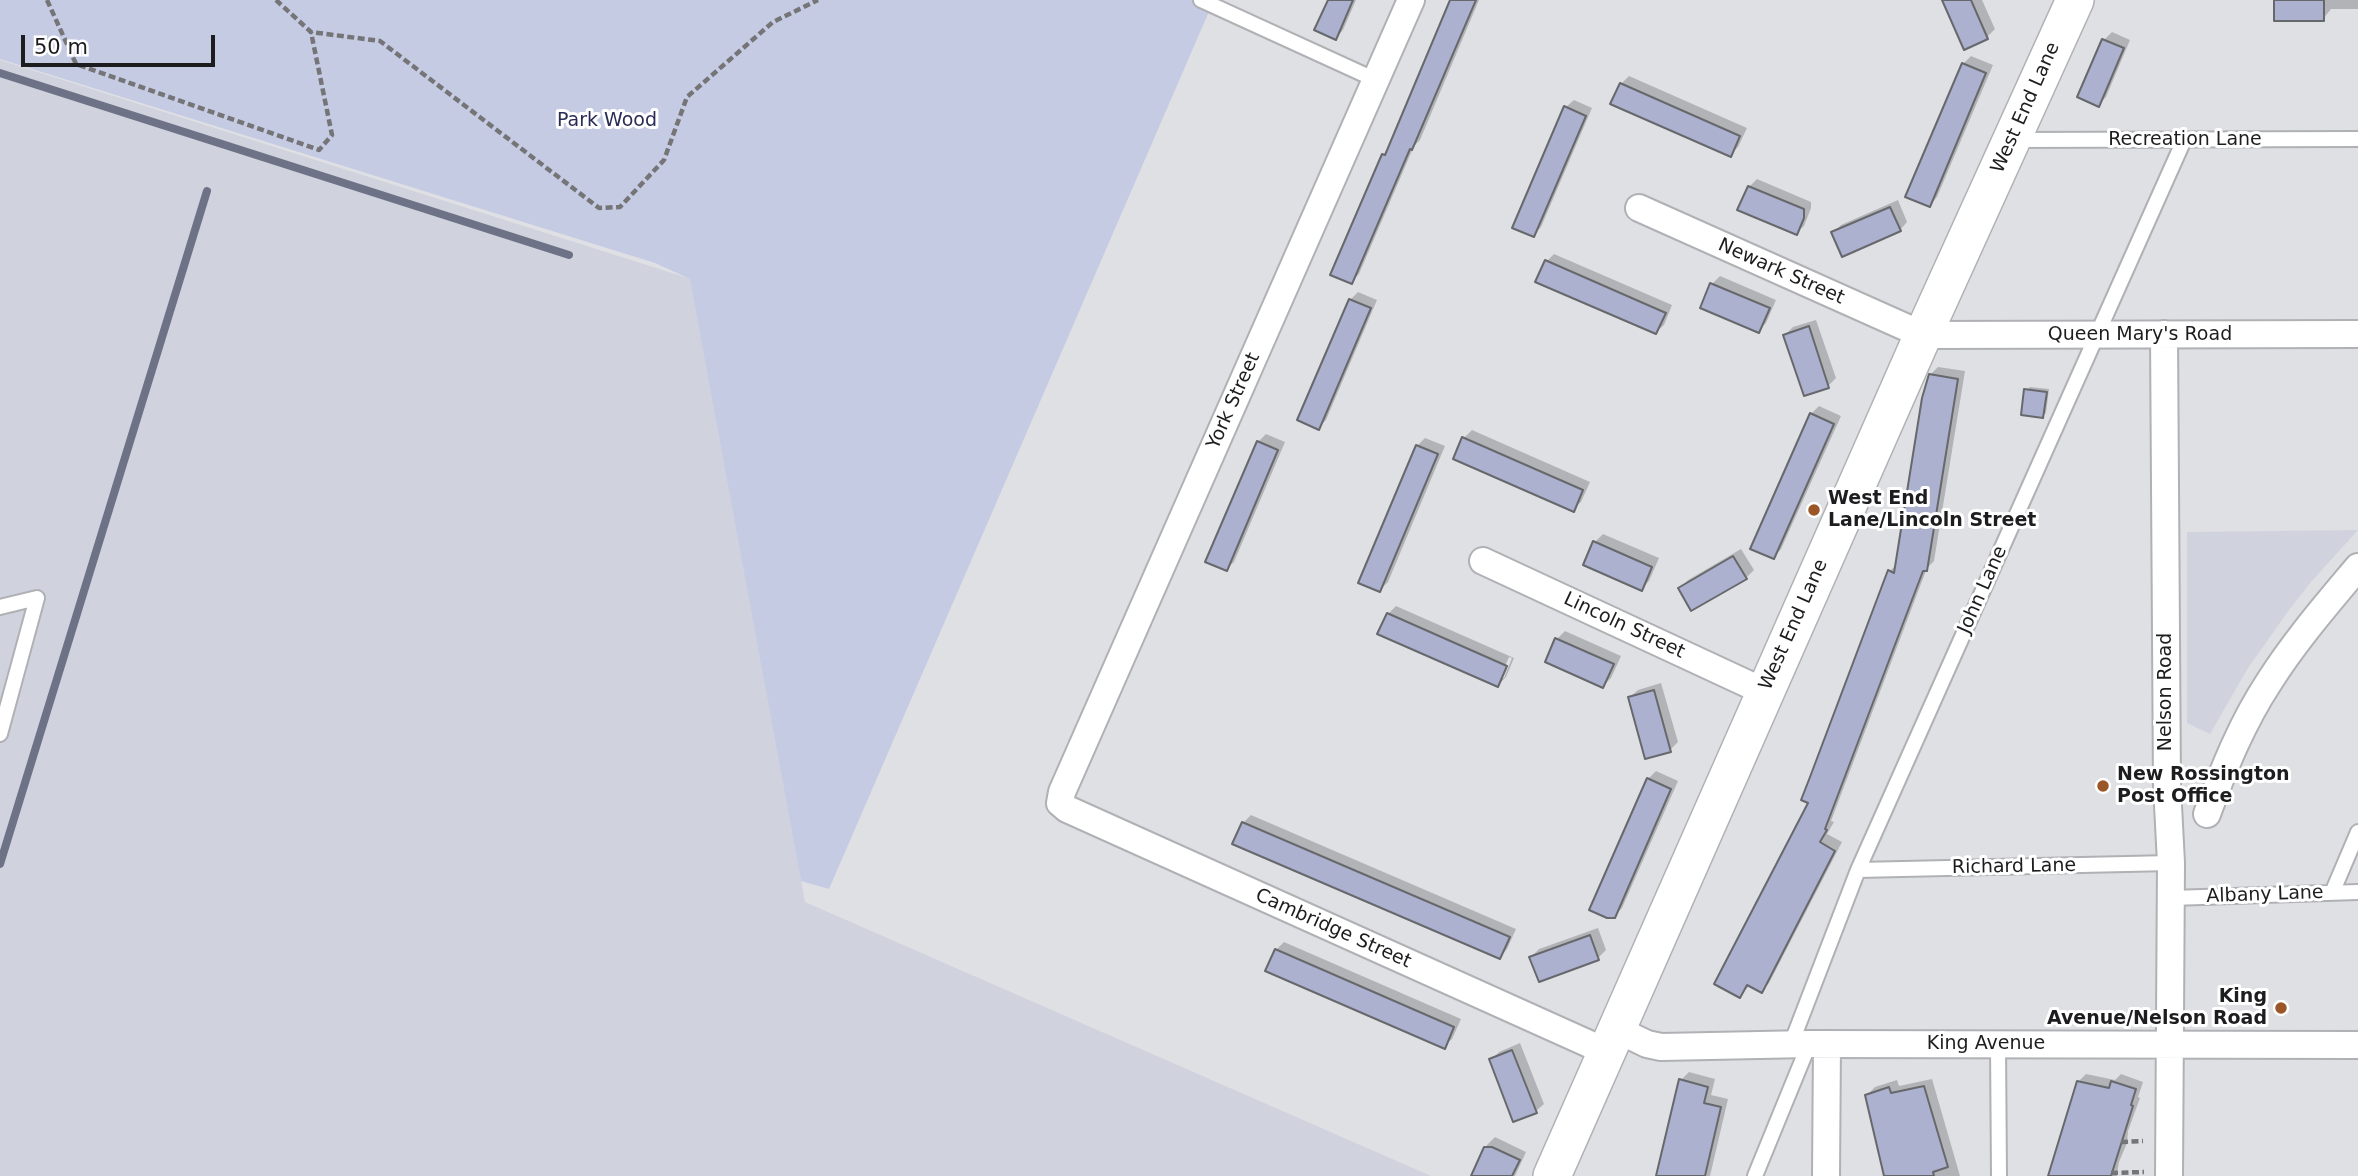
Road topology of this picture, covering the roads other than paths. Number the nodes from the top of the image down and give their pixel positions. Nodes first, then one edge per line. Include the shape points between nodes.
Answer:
1 (1201, 0) edge
2 (1411, 0) edge
3 (2075, 0) edge
4 (1376, 80) junction
5 (2358, 139) edge
6 (2011, 140) junction
7 (2184, 140) junction
8 (1639, 208) dead end
9 (2164, 334) junction
10 (2358, 334) edge
11 (1923, 335) junction
12 (2097, 335) junction
13 (1483, 561) dead end
14 (2358, 567) edge
15 (0, 607) edge
16 (1765, 692) junction
17 (0, 734) edge
18 (1060, 803) joint
19 (2207, 814) dead end
20 (2358, 832) edge
21 (2171, 863) junction
22 (1858, 870) junction
23 (2358, 892) edge
24 (2332, 893) junction
25 (2171, 898) junction
26 (1612, 1041) junction
27 (1809, 1044) junction
28 (1998, 1044) junction
29 (2169, 1045) junction
30 (2358, 1045) edge
31 (1552, 1176) edge
32 (1755, 1176) edge
33 (1826, 1176) edge
34 (1999, 1176) edge
35 (2169, 1176) edge

1 - 4 lane
2 - 4 street, York Street
3 - 6 street, West End Lane
4 - 18 street, York Street
5 - 7 lane, Recreation Lane
6 - 7 lane, Recreation Lane
6 - 11 street, West End Lane
7 - 12 lane, John Lane
8 - 11 street, Newark Street
9 - 10 street, Queen Mary's Road
9 - 12 street, Queen Mary's Road
9 - 21 street, Nelson Road
11 - 12 street, Queen Mary's Road
11 - 16 street, West End Lane
12 - 22 lane, John Lane
13 - 16 street, Lincoln Street
14 - 19 street via 2268,682 2238,736
15 - 17 lane via 37,598
16 - 26 street, West End Lane
18 - 26 street, Cambridge Street
20 - 24 lane
21 - 22 lane, Richard Lane
21 - 25 street, Nelson Road
22 - 27 lane, John Lane
23 - 24 lane, Albany Lane
24 - 25 lane, Albany Lane
25 - 29 street, Nelson Road
26 - 27 street, King Avenue via 1661,1047
26 - 31 street, West End Lane
27 - 28 street, King Avenue
27 - 32 lane, John Lane
27 - 33 street
28 - 29 street, King Avenue
28 - 34 lane
29 - 30 street, King Avenue
29 - 35 street, Nelson Road

